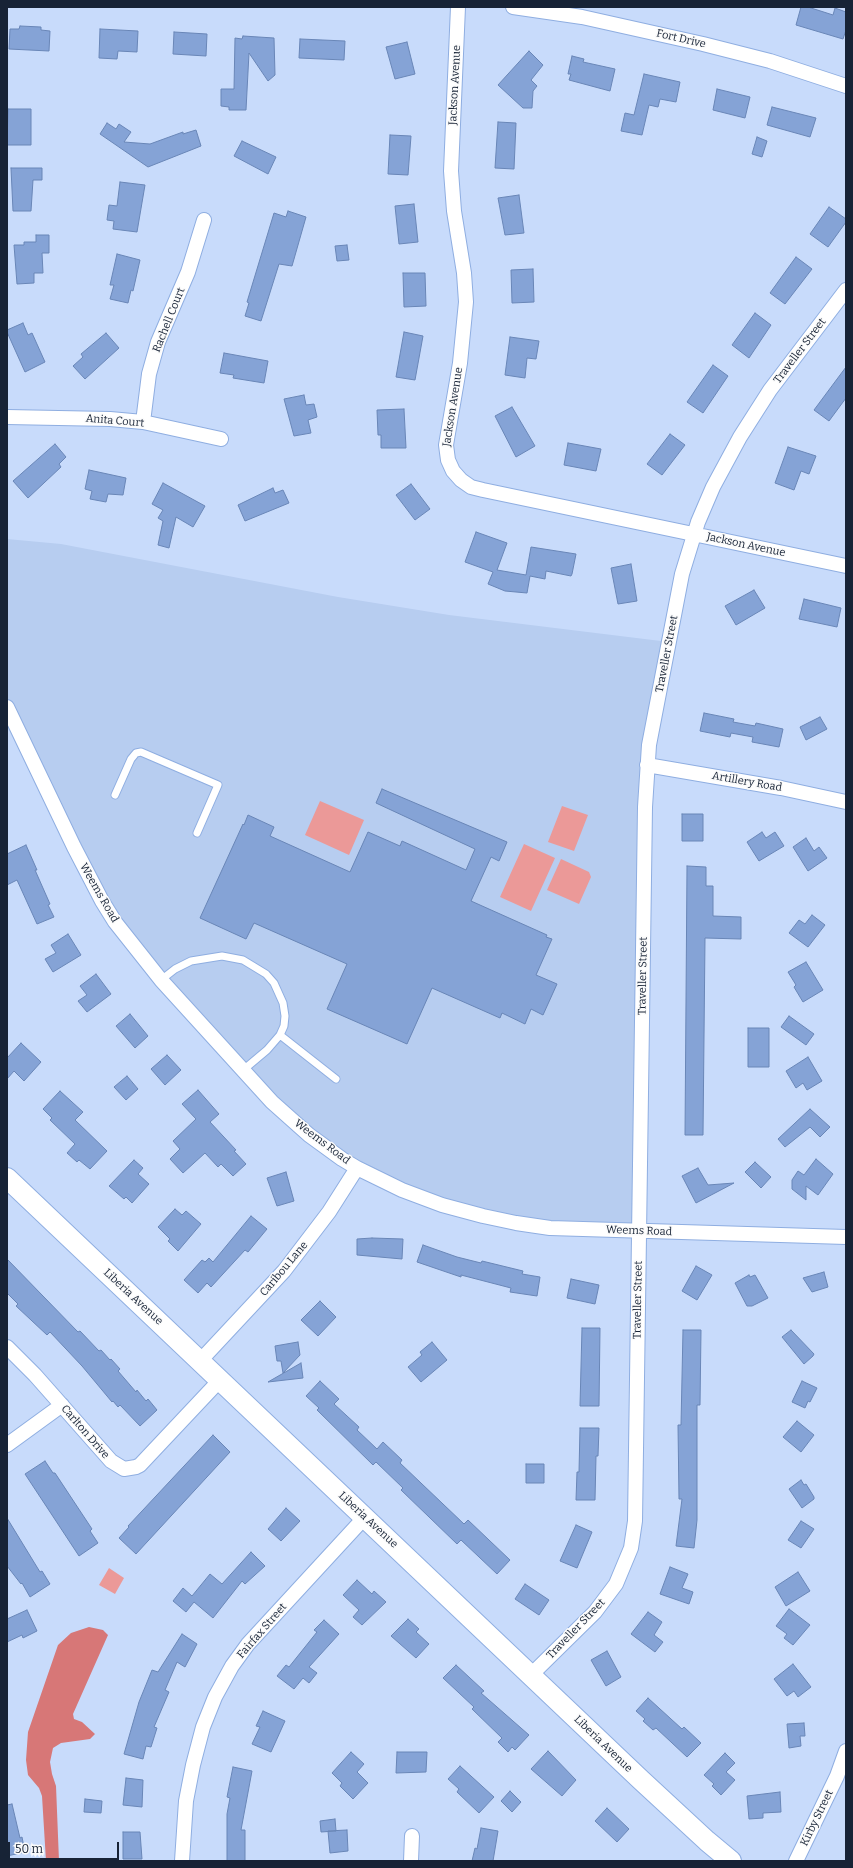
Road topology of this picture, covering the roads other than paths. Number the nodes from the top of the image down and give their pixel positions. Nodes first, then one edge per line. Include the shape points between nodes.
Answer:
1 (458, 7) edge
2 (512, 7) edge
3 (846, 86) edge
4 (204, 220) dead end
5 (846, 290) edge
6 (7, 418) edge
7 (143, 422) junction
8 (221, 439) dead end
9 (693, 534) junction
10 (846, 566) edge
11 (7, 707) edge
12 (647, 765) junction
13 (115, 795) dead end
14 (846, 802) edge
15 (197, 833) dead end
16 (161, 980) junction
17 (280, 1035) junction
18 (242, 1071) junction
19 (336, 1079) dead end
20 (357, 1168) junction
21 (7, 1178) edge
22 (639, 1231) junction
23 (846, 1237) edge
24 (7, 1347) edge
25 (200, 1361) junction
26 (220, 1380) junction
27 (62, 1405) junction
28 (7, 1445) edge
29 (365, 1517) junction
30 (532, 1675) junction
31 (846, 1752) edge
32 (412, 1836) dead end
33 (182, 1861) edge
34 (411, 1861) edge
35 (731, 1861) edge
36 (796, 1861) edge

1 - 9 street, Jackson Avenue via 451,171 466,302 460,363 446,445 448,460 461,480 477,489
2 - 3 street, Fort Drive via 582,16 703,44 770,61
4 - 7 street, Rachell Court via 188,272 158,342 149,374
5 - 9 street, Traveller Street via 770,390 740,437 713,486
6 - 7 street, Anita Court via 110,419
7 - 8 street, Anita Court
9 - 10 street, Jackson Avenue
9 - 12 street, Traveller Street via 682,574
11 - 16 street, Weems Road via 58,816 102,901 115,922
12 - 14 street, Artillery Road
12 - 22 street, Traveller Street
13 - 15 lane via 131,759 136,753 141,752 218,785
16 - 17 lane via 186,963 208,957 222,956 243,960 266,974 279,992 286,1016
16 - 18 street, Weems Road
17 - 18 lane
17 - 19 lane
18 - 20 street, Weems Road via 309,1135
20 - 22 street, Weems Road via 402,1190 483,1216 550,1228
20 - 25 street, Caribou Lane via 329,1212 284,1271
21 - 25 main road, Liberia Avenue
22 - 23 street, Weems Road
22 - 30 street, Traveller Street via 635,1521 631,1548 618,1579 603,1602
24 - 27 street, Carlton Drive
25 - 26 main road, Liberia Avenue
26 - 27 street, Carlton Drive via 140,1464 132,1468 124,1469 111,1461
26 - 29 main road, Liberia Avenue
27 - 28 street
29 - 30 main road, Liberia Avenue
29 - 33 street, Fairfax Street via 248,1644 215,1697 203,1727 193,1765 186,1802
30 - 35 main road, Liberia Avenue
31 - 36 street, Kirby Street
32 - 34 street

